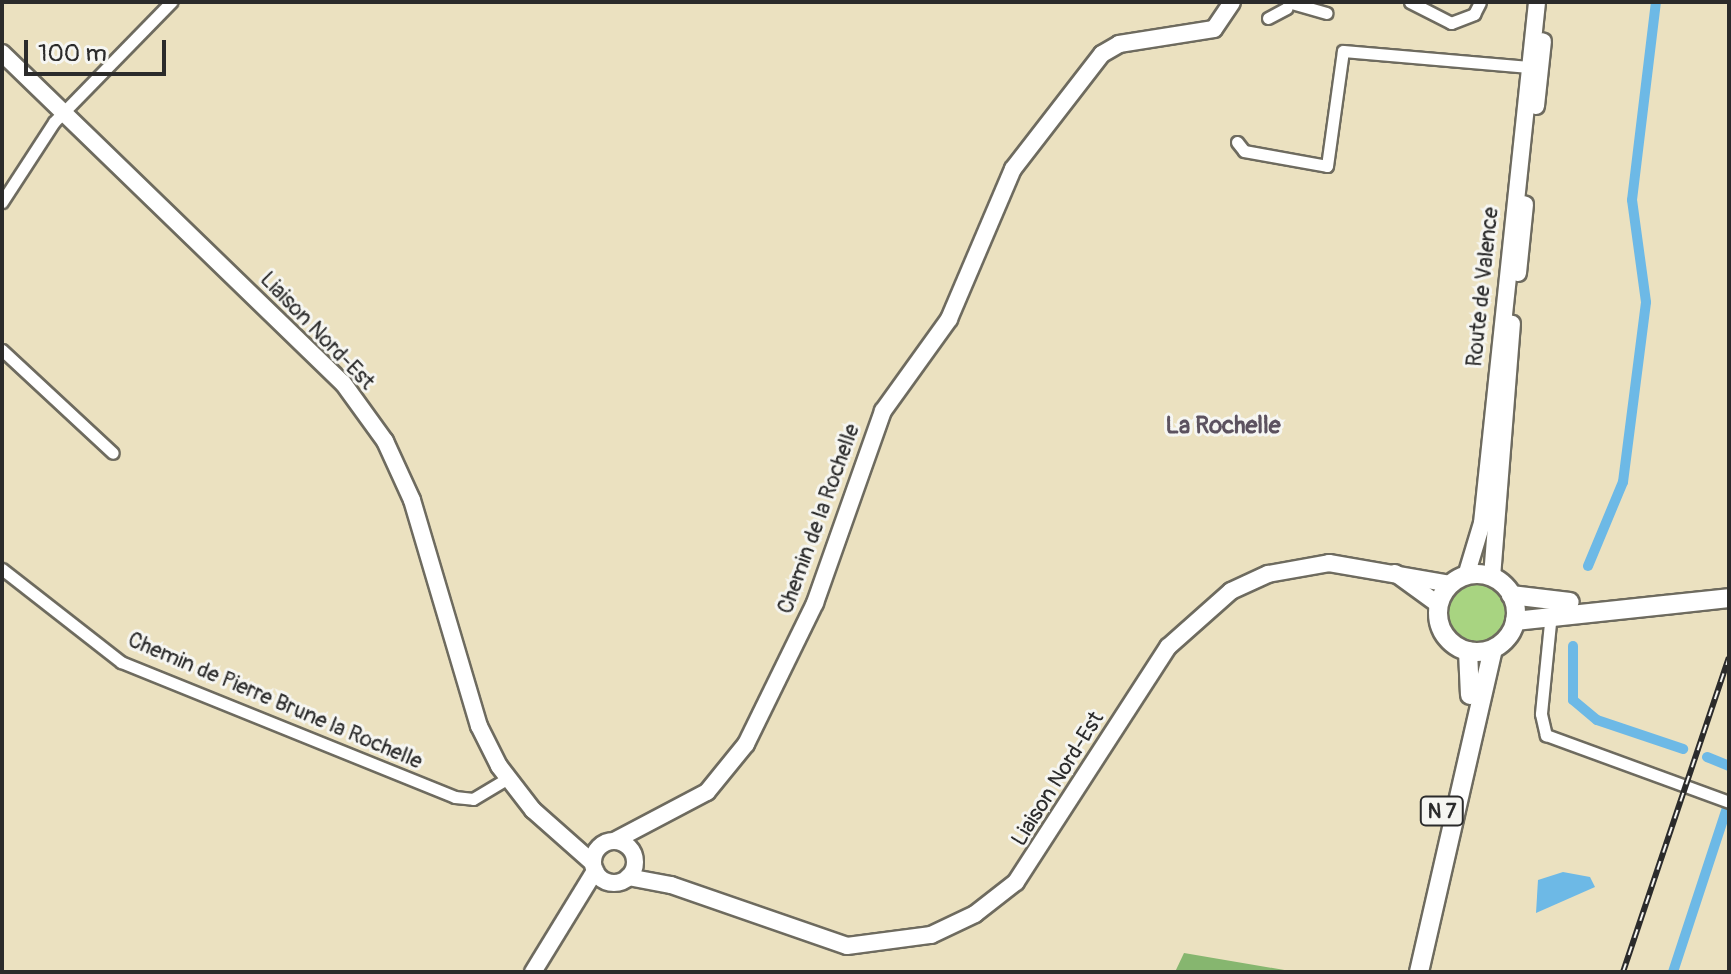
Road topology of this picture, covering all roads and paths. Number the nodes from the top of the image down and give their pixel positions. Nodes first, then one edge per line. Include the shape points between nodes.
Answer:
1 (171, 2) edge
2 (1232, 2) edge
3 (1410, 2) edge
4 (1480, 2) edge
5 (1537, 2) edge
6 (1547, 2) edge
7 (1287, 5) edge
8 (1326, 13) dead end
9 (1268, 18) dead end
10 (2, 53) edge
11 (1529, 67) junction
12 (63, 112) junction
13 (1237, 142) dead end
14 (2, 202) edge
15 (2, 350) edge
16 (113, 453) dead end
17 (2, 569) edge
18 (1391, 569) junction
19 (1492, 577) junction
20 (1458, 580) junction
21 (1511, 595) junction
22 (1727, 598) edge
23 (1439, 605) junction
24 (1621, 605) junction
25 (1551, 613) junction
26 (1515, 621) junction
27 (1493, 649) junction
28 (1468, 651) junction
29 (506, 779) junction
30 (1724, 800) edge
31 (652, 818) junction
32 (560, 833) junction
33 (608, 844) junction
34 (633, 856) junction
35 (594, 867) junction
36 (628, 877) junction
37 (609, 882) junction
38 (671, 885) junction
39 (580, 904) junction
40 (533, 972) edge
41 (1408, 972) edge
42 (1419, 972) edge

1 - 12 street
2 - 31 main road, Chemin de la Rochelle via 1214,29 1119,44 1102,54 1013,169 949,319 883,411 815,603 746,744 707,792
3 - 4 street via 1451,23 1474,14
5 - 11 main road, Route de Valence
6 - 19 main road, Route de Valence
7 - 8 street
7 - 9 street
10 - 12 main road, Liaison Nord-Est
11 - 13 street via 1343,51 1327,166 1244,151
11 - 20 main road, Route de Valence via 1482,523
12 - 14 street
12 - 29 main road, Liaison Nord-Est via 343,383 385,441 412,500 479,726
15 - 16 street
17 - 29 street, Chemin de Pierre Brune la Rochelle via 121,662 455,797 473,799
18 - 20 main road, Liaison Nord-Est
18 - 23 main road
18 - 38 main road, Liaison Nord-Est via 1303,565 1231,591 1197,616 1168,647 1016,882 975,914 931,935 836,944
19 - 20 main road
19 - 21 main road
20 - 23 main road
21 - 24 main road
21 - 26 main road
22 - 24 main road
23 - 28 main road via 1444,634
24 - 25 main road
25 - 26 main road
25 - 30 street via 1541,714 1546,735
26 - 27 main road
27 - 28 main road
27 - 42 main road, N 7
28 - 41 main road, N 7 via 1474,672 1467,716
29 - 32 main road, Liaison Nord-Est
31 - 33 main road, Chemin de la Rochelle
31 - 34 main road
32 - 33 main road, Liaison Nord-Est
32 - 35 main road, Liaison Nord-Est
33 - 34 main road, Liaison Nord-Est
33 - 35 main road
34 - 36 main road
34 - 38 main road, Liaison Nord-Est
35 - 37 main road, Liaison Nord-Est
35 - 39 main road
36 - 37 main road
36 - 38 main road, Liaison Nord-Est
37 - 39 main road
39 - 40 main road

